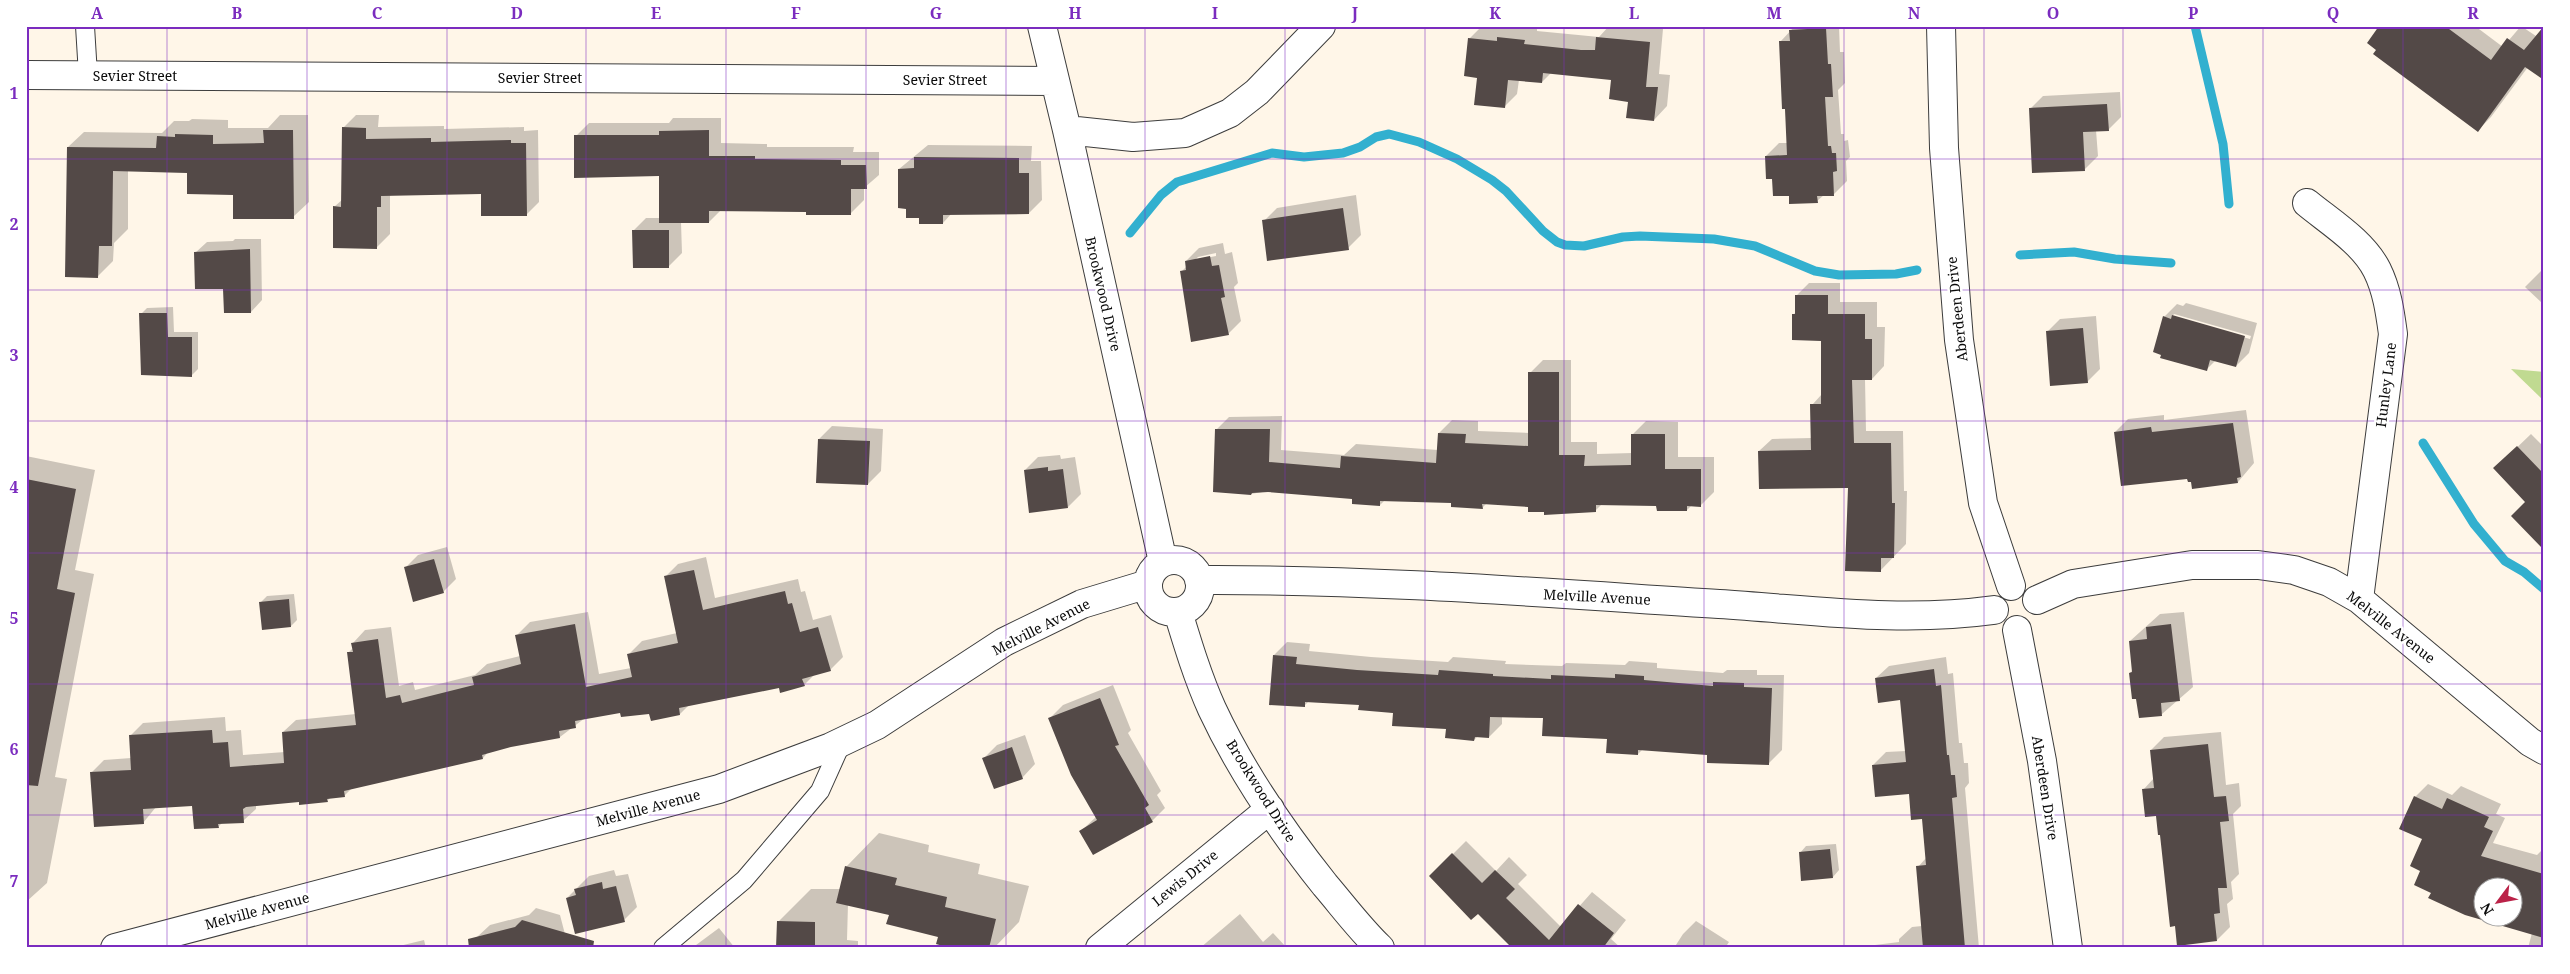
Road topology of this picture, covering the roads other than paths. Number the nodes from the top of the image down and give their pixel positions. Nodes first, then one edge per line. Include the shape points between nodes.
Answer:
1 (86, 26) edge
2 (1042, 26) edge
3 (1321, 26) edge
4 (1941, 26) edge
5 (26, 75) edge
6 (88, 75) junction
7 (1054, 81) junction
8 (1067, 130) junction
9 (2307, 203) dead end
10 (1163, 562) junction
11 (1199, 580) junction
12 (1148, 584) junction
13 (2011, 586) junction
14 (2359, 599) junction
15 (2037, 600) junction
16 (1994, 610) junction
17 (1178, 612) junction
18 (2017, 630) junction
19 (842, 742) junction
20 (2544, 750) edge
21 (1270, 809) junction
22 (114, 948) edge
23 (663, 948) edge
24 (1100, 948) edge
25 (1380, 948) edge
26 (2068, 948) edge

1 - 6 lane
2 - 7 street, Brookwood Drive
3 - 8 street via 1257,92 1230,113 1185,133 1133,137
4 - 13 street, Aberdeen Drive via 1944,148 1959,340 1983,503
5 - 6 street, Sevier Street
6 - 7 street, Sevier Street
7 - 8 street, Brookwood Drive
8 - 10 street, Brookwood Drive
9 - 14 street, Hunley Lane via 2356,244 2376,269 2388,301 2393,334
10 - 11 street via 1177,560 1187,563
10 - 12 street via 1151,574
11 - 16 street, Melville Avenue via 1284,579 1889,617 1928,617
11 - 17 street via 1200,591 1196,600
12 - 17 street via 1154,601 1169,611
12 - 19 street, Melville Avenue via 1082,604 1004,642 885,720
13 - 15 street via 2022,586
13 - 16 street via 1996,599
14 - 15 street, Melville Avenue via 2329,582 2294,570 2258,565 2192,565 2073,584
14 - 20 street, Melville Avenue via 2530,742
15 - 18 street via 2034,620
16 - 18 street via 2001,624
17 - 21 street, Brookwood Drive via 1212,708
18 - 26 street, Aberdeen Drive via 2042,761
19 - 22 street, Melville Avenue via 719,789
19 - 23 lane via 820,791 744,880
21 - 24 street, Lewis Drive
21 - 25 street, Brookwood Drive via 1307,861

